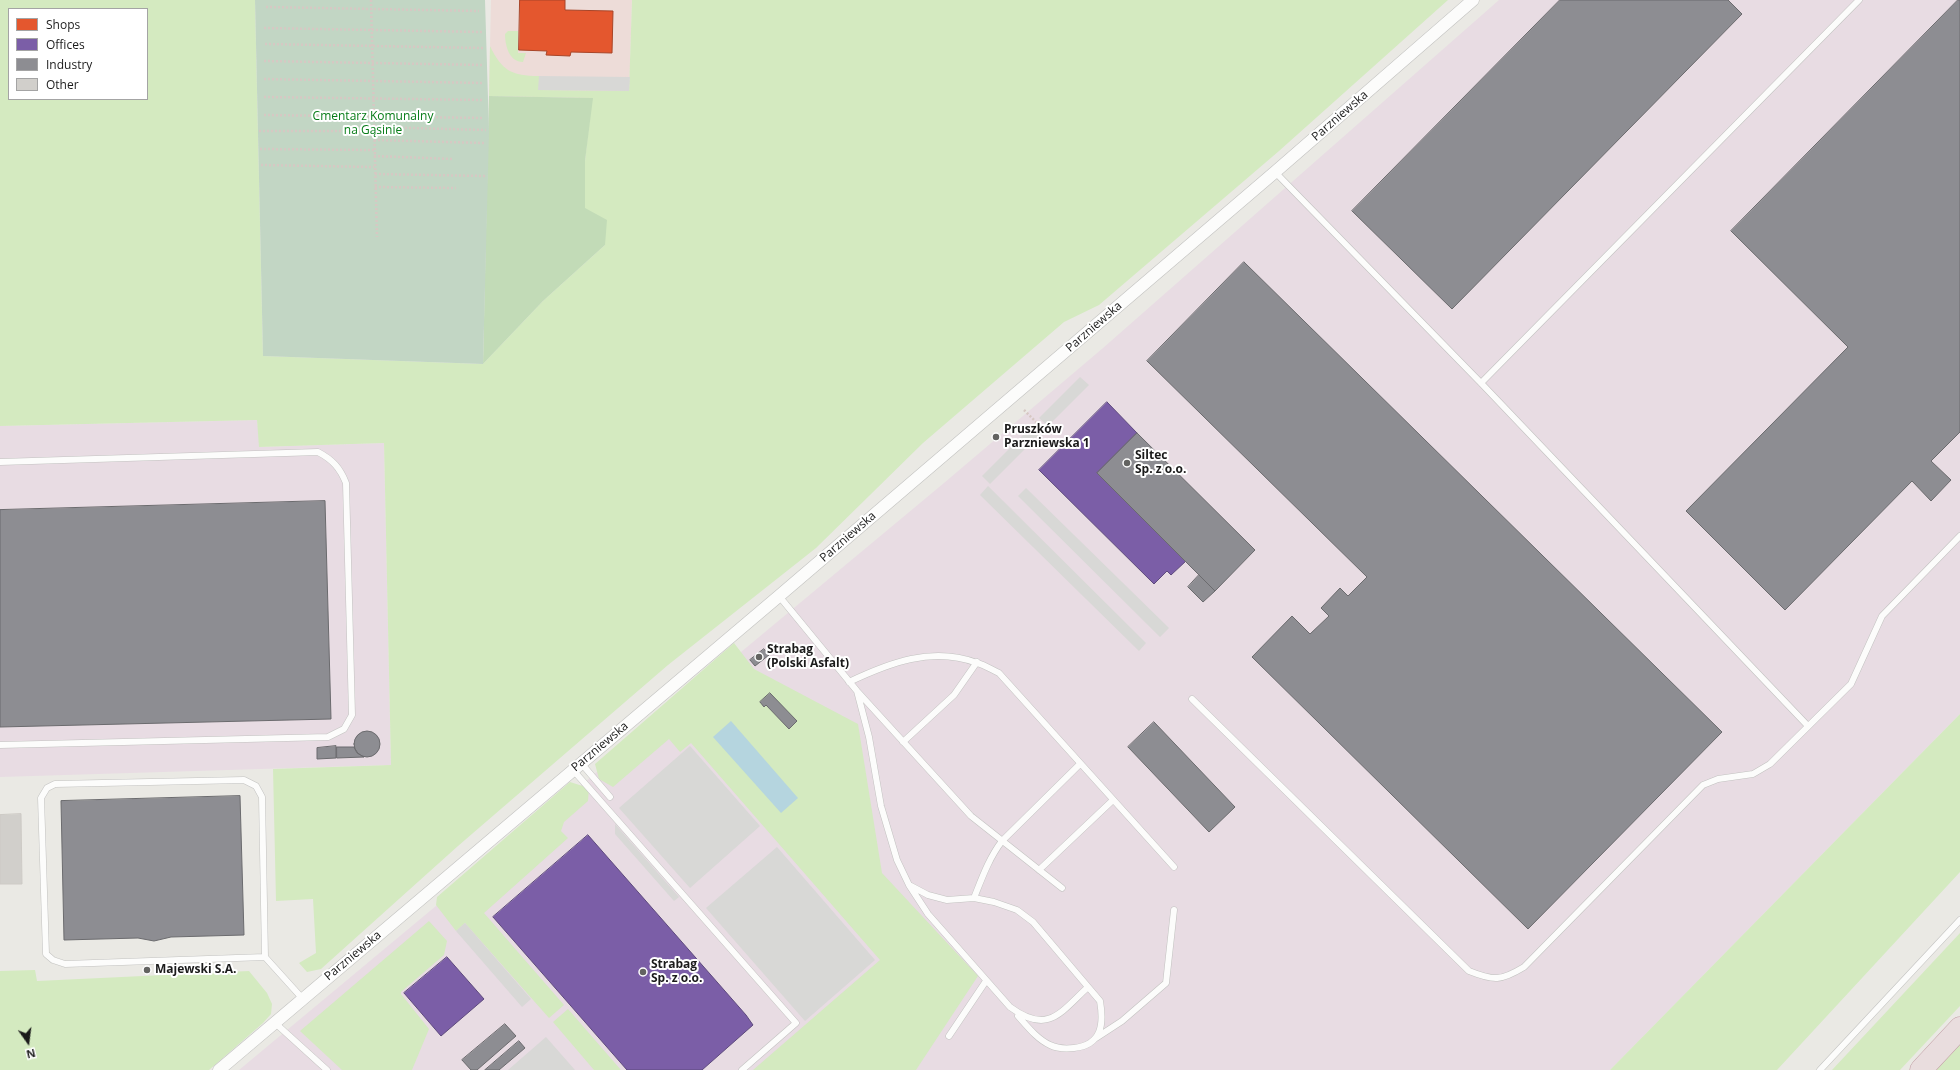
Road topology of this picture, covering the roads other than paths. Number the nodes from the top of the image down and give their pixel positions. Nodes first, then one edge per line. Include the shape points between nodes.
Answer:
1 (1473, 0) edge
2 (1859, 0) edge
3 (1274, 172) junction
4 (1481, 383) junction
5 (0, 462) edge
6 (1960, 536) edge
7 (779, 596) junction
8 (977, 662) junction
9 (849, 682) junction
10 (857, 691) junction
11 (1192, 698) dead end
12 (1808, 726) junction
13 (903, 742) junction
14 (0, 745) edge
15 (1080, 764) junction
16 (577, 766) junction
17 (610, 797) dead end
18 (1113, 800) junction
19 (1002, 841) junction
20 (1174, 867) dead end
21 (1039, 870) junction
22 (909, 885) junction
23 (1062, 888) dead end
24 (974, 898) junction
25 (1174, 910) dead end
26 (1960, 920) edge
27 (265, 957) junction
28 (986, 981) junction
29 (1088, 987) junction
30 (302, 998) junction
31 (1010, 1007) junction
32 (274, 1022) junction
33 (1960, 1028) edge
34 (949, 1036) dead end
35 (1096, 1038) junction
36 (219, 1070) edge
37 (327, 1070) edge
38 (742, 1070) edge
39 (1820, 1070) edge
40 (1921, 1070) edge

1 - 3 street, Parzniewska
2 - 4 lane
3 - 4 lane
3 - 7 street, Parzniewska
4 - 12 lane
5 - 14 lane via 318,452 328,457 342,471 346,483 352,715 344,729 328,737
6 - 12 lane via 1882,616 1851,684
7 - 9 lane
7 - 16 street, Parzniewska
8 - 9 lane via 937,657 904,659
8 - 13 lane via 954,695
8 - 15 lane via 999,674
9 - 10 lane
10 - 13 lane
10 - 22 lane via 869,738 881,806 897,860
11 - 12 lane via 1469,971 1490,979 1509,976 1524,967 1703,785 1718,779 1753,774 1770,764
13 - 19 lane via 971,816
15 - 18 lane
15 - 19 lane
16 - 17 lane
16 - 30 street, Parzniewska
16 - 38 lane via 796,1024
18 - 20 lane
18 - 21 lane
19 - 21 lane
19 - 24 lane via 985,869
21 - 23 lane
22 - 24 lane via 928,895 947,900
22 - 28 lane via 928,914
24 - 29 lane via 1017,910 1033,922
25 - 35 lane via 1166,983 1122,1021
26 - 39 lane
27 - 27 lane via 262,797 256,786 244,780 55,784 47,788 41,798 46,954 53,960 65,964
27 - 30 lane
28 - 31 lane
28 - 34 lane
29 - 31 lane via 1062,1011 1040,1022 1023,1017
29 - 35 lane via 1100,1001 1101,1027
30 - 32 street, Parzniewska
31 - 35 lane via 1038,1038 1055,1047 1078,1047 1089,1044
32 - 36 street, Parzniewska
32 - 37 lane
33 - 40 highway

